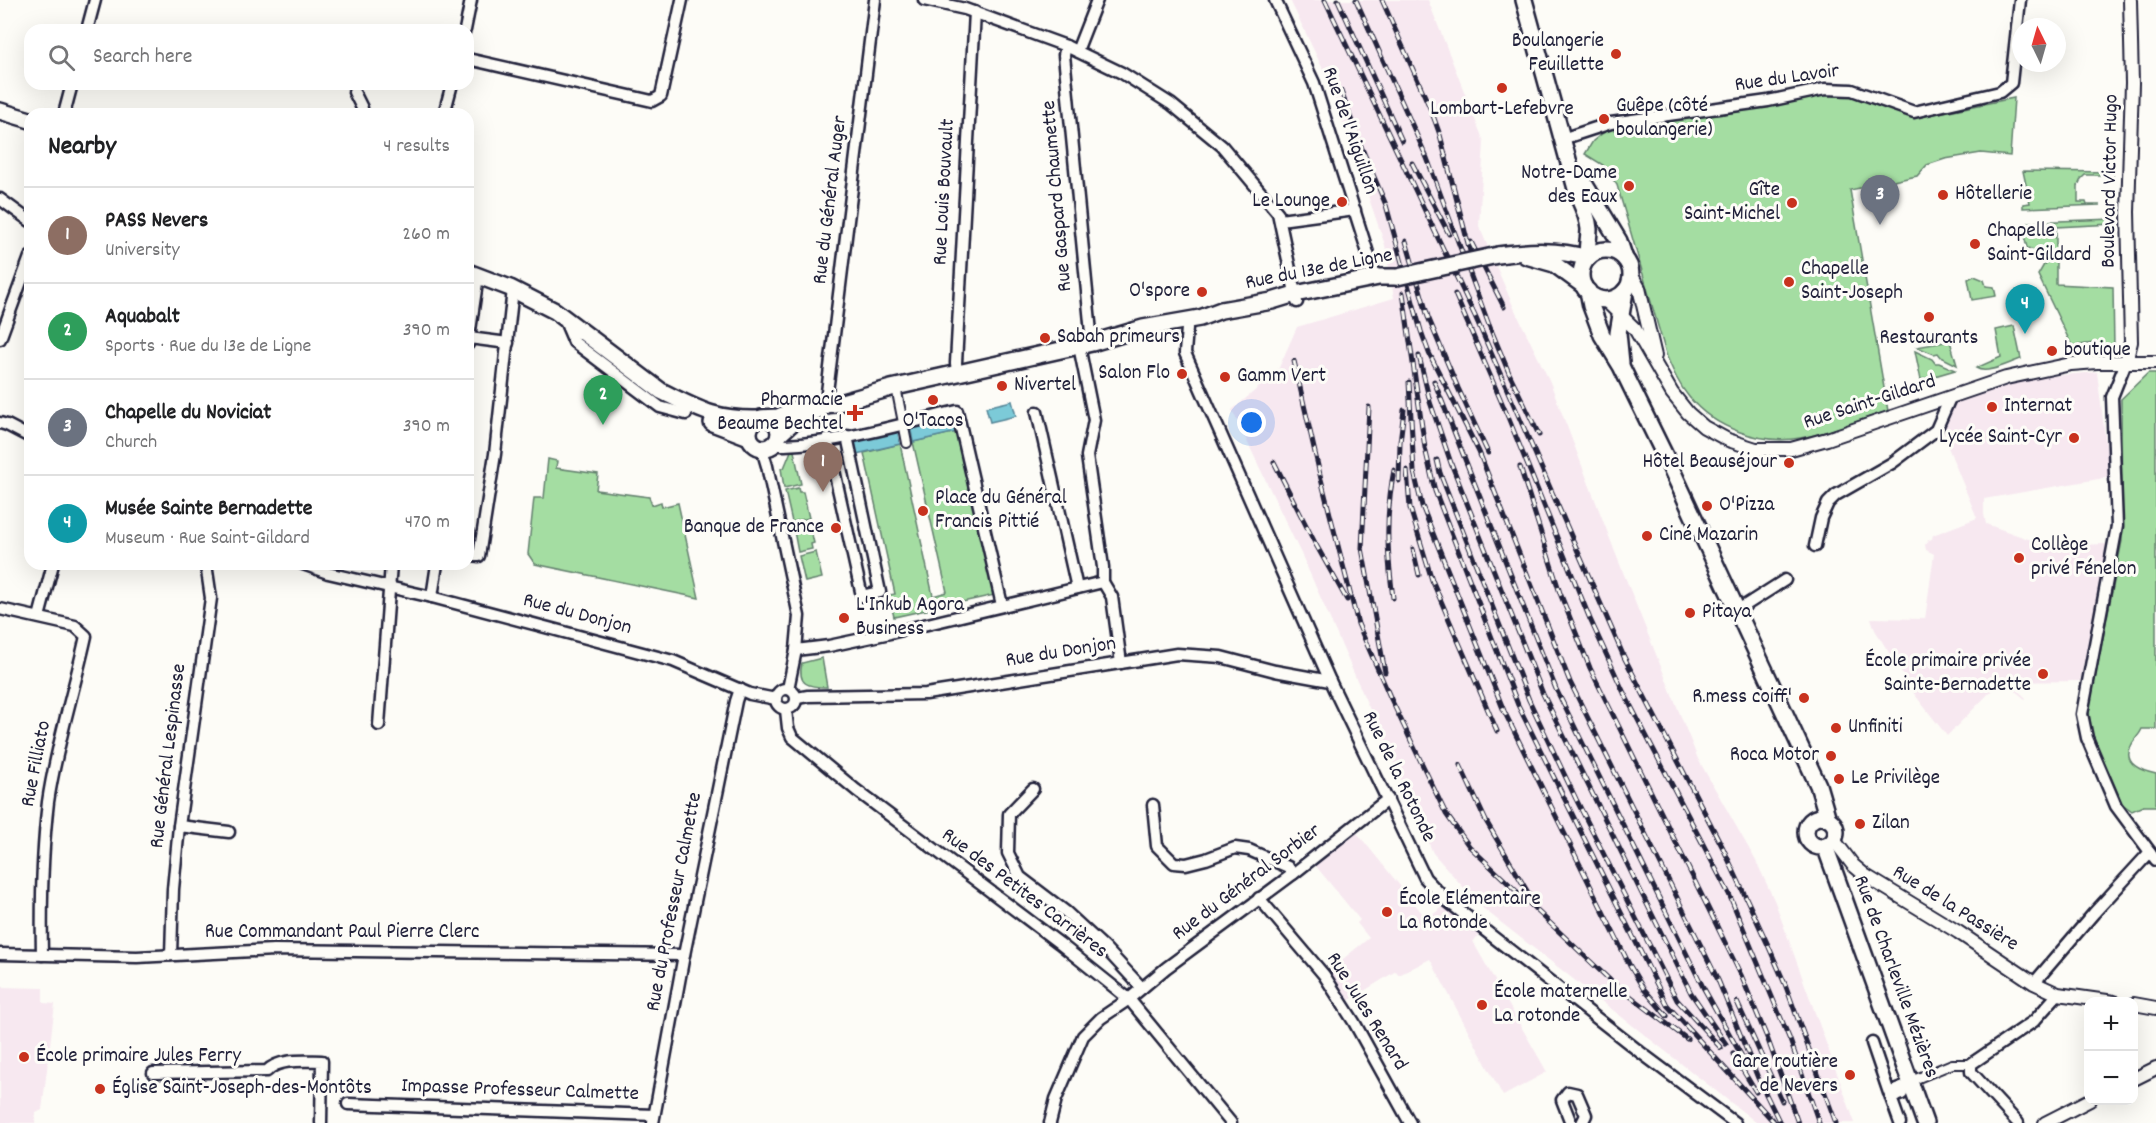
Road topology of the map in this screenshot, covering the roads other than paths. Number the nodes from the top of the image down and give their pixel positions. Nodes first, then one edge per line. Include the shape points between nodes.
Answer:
1 (95, 0) edge
2 (471, 0) edge
3 (682, 0) edge
4 (875, 0) edge
5 (924, 0) edge
6 (1096, 0) edge
7 (1275, 0) edge
8 (1524, 0) edge
9 (2020, 0) edge
10 (2130, 0) edge
11 (975, 12) junction
12 (89, 24) edge
13 (466, 24) edge
14 (1066, 46) junction
15 (1077, 51) junction
16 (474, 60) edge
17 (70, 90) edge
18 (450, 90) edge
19 (354, 92) dead end
20 (66, 108) edge
21 (362, 108) edge
22 (446, 108) edge
23 (0, 111) edge
24 (24, 118) edge
25 (1564, 146) junction
26 (0, 199) edge
27 (1355, 210) junction
28 (24, 217) edge
29 (1280, 220) junction
30 (1515, 253) junction
31 (1588, 258) junction
32 (1625, 259) junction
33 (24, 273) edge
34 (474, 274) edge
35 (1631, 274) junction
36 (1379, 277) junction
37 (1397, 277) junction
38 (513, 289) junction
39 (1586, 289) junction
40 (1625, 291) junction
41 (1295, 292) junction
42 (1605, 299) junction
43 (1272, 304) junction
44 (1621, 315) junction
45 (564, 318) junction
46 (1187, 328) junction
47 (1132, 333) junction
48 (0, 339) edge
49 (474, 341) edge
50 (508, 343) junction
51 (1086, 344) junction
52 (2126, 362) junction
53 (2156, 362) edge
54 (1621, 366) junction
55 (1658, 366) junction
56 (957, 373) junction
57 (896, 387) junction
58 (661, 391) junction
59 (1950, 398) junction
60 (832, 404) junction
61 (1037, 412) dead end
62 (686, 414) junction
63 (760, 419) junction
64 (0, 423) edge
65 (903, 423) junction
66 (24, 434) edge
67 (848, 436) junction
68 (749, 437) junction
69 (826, 439) junction
70 (907, 443) dead end
71 (771, 444) junction
72 (1815, 546) dead end
73 (474, 555) edge
74 (51, 570) edge
75 (207, 570) edge
76 (334, 570) edge
77 (390, 570) edge
78 (435, 570) edge
79 (1785, 580) dead end
80 (1102, 582) junction
81 (388, 587) junction
82 (1077, 588) junction
83 (433, 597) junction
84 (1002, 606) junction
85 (0, 609) edge
86 (1738, 610) junction
87 (39, 617) junction
88 (796, 650) junction
89 (1121, 663) junction
90 (1330, 681) junction
91 (788, 688) junction
92 (740, 689) junction
93 (797, 698) junction
94 (776, 699) junction
95 (786, 710) junction
96 (379, 725) dead end
97 (1033, 789) dead end
98 (1388, 799) junction
99 (1153, 805) dead end
100 (1824, 813) junction
101 (179, 826) junction
102 (229, 832) dead end
103 (1829, 843) junction
104 (2153, 856) edge
105 (1293, 874) junction
106 (1259, 898) junction
107 (0, 954) edge
108 (42, 955) junction
109 (171, 955) junction
110 (684, 955) junction
111 (2034, 983) junction
112 (1142, 988) junction
113 (2058, 994) junction
114 (2084, 998) edge
115 (1129, 999) junction
116 (2138, 1005) edge
117 (2156, 1008) edge
118 (1872, 1043) dead end
119 (1971, 1064) junction
120 (2156, 1068) edge
121 (153, 1073) dead end
122 (2138, 1077) edge
123 (1912, 1085) junction
124 (348, 1104) dead end
125 (2084, 1104) edge
126 (653, 1119) edge
127 (321, 1123) edge
128 (1050, 1123) edge
129 (1231, 1123) edge
130 (1410, 1123) edge
131 (1571, 1123) edge
132 (1582, 1123) edge
133 (1735, 1123) edge
134 (1900, 1123) edge
135 (1925, 1123) edge
136 (2018, 1123) edge
137 (2045, 1123) edge

1 - 12 street
2 - 13 street
3 - 16 street via 661,96 652,101
4 - 60 street, Rue du Général Auger via 827,392
5 - 11 street
6 - 15 street
7 - 27 street, Rue de l'Aiguillon via 1314,83
8 - 25 main road
9 - 25 street, Rue du Lavoir via 2011,83 2000,92 1914,112 1851,90 1825,89 1611,123
10 - 52 street, Boulevard Victor Hugo via 2131,342
11 - 14 street
11 - 56 street, Rue Louis Bouvault
14 - 15 street
14 - 51 street, Rue Gaspard Chaumette
15 - 29 street via 1122,72 1171,104 1222,146
17 - 20 street
18 - 22 street
19 - 21 street
23 - 24 main road
25 - 31 main road via 1588,220
25 - 32 main road via 1619,241
26 - 28 street
27 - 29 street
27 - 36 street, Rue de l'Aiguillon via 1374,272
29 - 41 street
30 - 31 main road, Rue du 13e de Ligne via 1544,250
30 - 37 main road, Rue du 13e de Ligne, bridge
30 - 39 main road, Rue du 13e de Ligne via 1554,264
31 - 32 main road via 1607,250
31 - 39 main road via 1581,272
32 - 35 main road
33 - 48 street
34 - 38 main road, Rue du 13e de Ligne
35 - 40 main road
35 - 55 street, Rue Saint-Gildard via 1639,288
36 - 37 main road, Rue du 13e de Ligne
36 - 41 main road, Rue du 13e de Ligne
37 - 41 main road via 1385,283
38 - 45 main road, Rue du 13e de Ligne
38 - 50 street
39 - 42 main road
39 - 54 main road via 1602,335
40 - 42 main road
40 - 44 main road
41 - 43 main road, Rue du 13e de Ligne
42 - 44 street, Rue Saint-Gildard
43 - 46 main road, Rue du 13e de Ligne
43 - 47 main road, Rue du 13e de Ligne via 1221,310
44 - 54 main road
44 - 55 street, Rue Saint-Gildard via 1635,329
45 - 58 main road, Rue du 13e de Ligne
45 - 62 street via 574,342 660,407
46 - 47 main road, Rue du 13e de Ligne
46 - 90 street, Rue de la Rotonde via 1185,352
47 - 51 main road, Rue du 13e de Ligne
49 - 50 street
50 - 73 street via 480,556
51 - 56 main road, Rue du 13e de Ligne
51 - 80 street, Rue Gaspard Chaumette via 1094,420 1087,456
52 - 53 street, Rue Saint-Gildard
52 - 59 street, Rue Saint-Gildard via 2071,364 2034,371
52 - 104 street via 2112,397 2117,526 2082,714 2087,738 2116,806
54 - 86 main road
55 - 59 street, Rue Saint-Gildard via 1672,393 1704,427 1756,449 1791,449
56 - 57 main road, Rue du 13e de Ligne
57 - 60 main road, Rue du 13e de Ligne
57 - 65 street
58 - 62 main road, Rue du 13e de Ligne via 676,410
58 - 63 main road, Rue du 13e de Ligne via 723,418
59 - 72 street via 1936,430 1828,503
60 - 63 main road, Rue du 13e de Ligne via 800,407 778,417
60 - 71 main road, Rue du 13e de Ligne via 792,423
61 - 82 street
62 - 68 main road, Rue du 13e de Ligne
63 - 68 main road via 750,427
63 - 71 main road via 777,426
64 - 66 street
65 - 67 street
65 - 70 street
65 - 84 street via 957,411
67 - 69 street
67 - 69 street via 880,592 862,597
68 - 71 main road via 753,445
69 - 71 street
71 - 88 street via 767,466 799,616
74 - 87 street
75 - 101 street, Rue Général Lespinasse via 211,598
76 - 81 street, Rue du Donjon
77 - 81 street
78 - 83 street
79 - 86 street
80 - 82 street
80 - 89 street via 1112,597
81 - 83 street, Rue du Donjon
81 - 96 street
82 - 84 street
83 - 92 street, Rue du Donjon via 673,661
84 - 88 street via 834,645
85 - 87 street
86 - 100 main road
87 - 108 street, Rue Filliato via 75,626 86,636 57,754 46,819
88 - 91 street
89 - 90 street, Rue du Donjon via 1192,654
89 - 93 street, Rue du Donjon via 926,694
90 - 98 street, Rue de la Rotonde
91 - 93 street
91 - 94 street via 779,691
92 - 94 street, Rue du Donjon
92 - 110 street, Rue du Professeur Calmette
93 - 95 street via 793,707
94 - 95 street via 777,705
95 - 115 street, Rue des Petites Carrières via 792,737
97 - 112 street via 1009,814 1008,853 1020,877 1066,912
98 - 105 street, Rue du Général Sorbier
98 - 133 street, Rue de la Rotonde via 1425,878 1446,900
99 - 105 street via 1157,846 1174,863 1186,864 1235,848 1277,862
100 - 103 main road via 1836,835
100 - 103 main road via 1808,825 1807,836 1815,846
101 - 102 street
101 - 109 street, Rue Général Lespinasse via 172,889
103 - 111 street, Rue de la Passière via 1866,876
103 - 123 main road, Rue de Charleville Mézières
104 - 111 street via 2094,913
105 - 106 street, Rue du Général Sorbier
106 - 112 street, Rue du Général Sorbier
106 - 130 street, Rue Jules Renard via 1324,975
107 - 108 street, Rue Commandant Paul Pierre Clerc
108 - 109 street, Rue Commandant Paul Pierre Clerc
109 - 110 street, Rue Commandant Paul Pierre Clerc via 274,950
110 - 126 street, Rue du Professeur Calmette
111 - 113 street, Rue de la Passière
112 - 115 street, Rue du Général Sorbier
113 - 114 street, Rue de la Passière
113 - 119 street via 2034,1021
115 - 128 street, Rue du Général Sorbier via 1083,1035
115 - 129 street, Rue des Petites Carrières
116 - 117 street
118 - 123 street via 1889,1093
119 - 123 street via 1952,1064
119 - 136 street via 1971,1072
120 - 122 street
121 - 127 street via 267,1071 273,1065 294,1061 322,1061
123 - 134 street via 1891,1098
123 - 135 main road, Rue de Charleville Mézières
124 - 126 street, Impasse Professeur Calmette
125 - 137 street
131 - 132 street via 1562,1100 1568,1092 1577,1094 1586,1115

